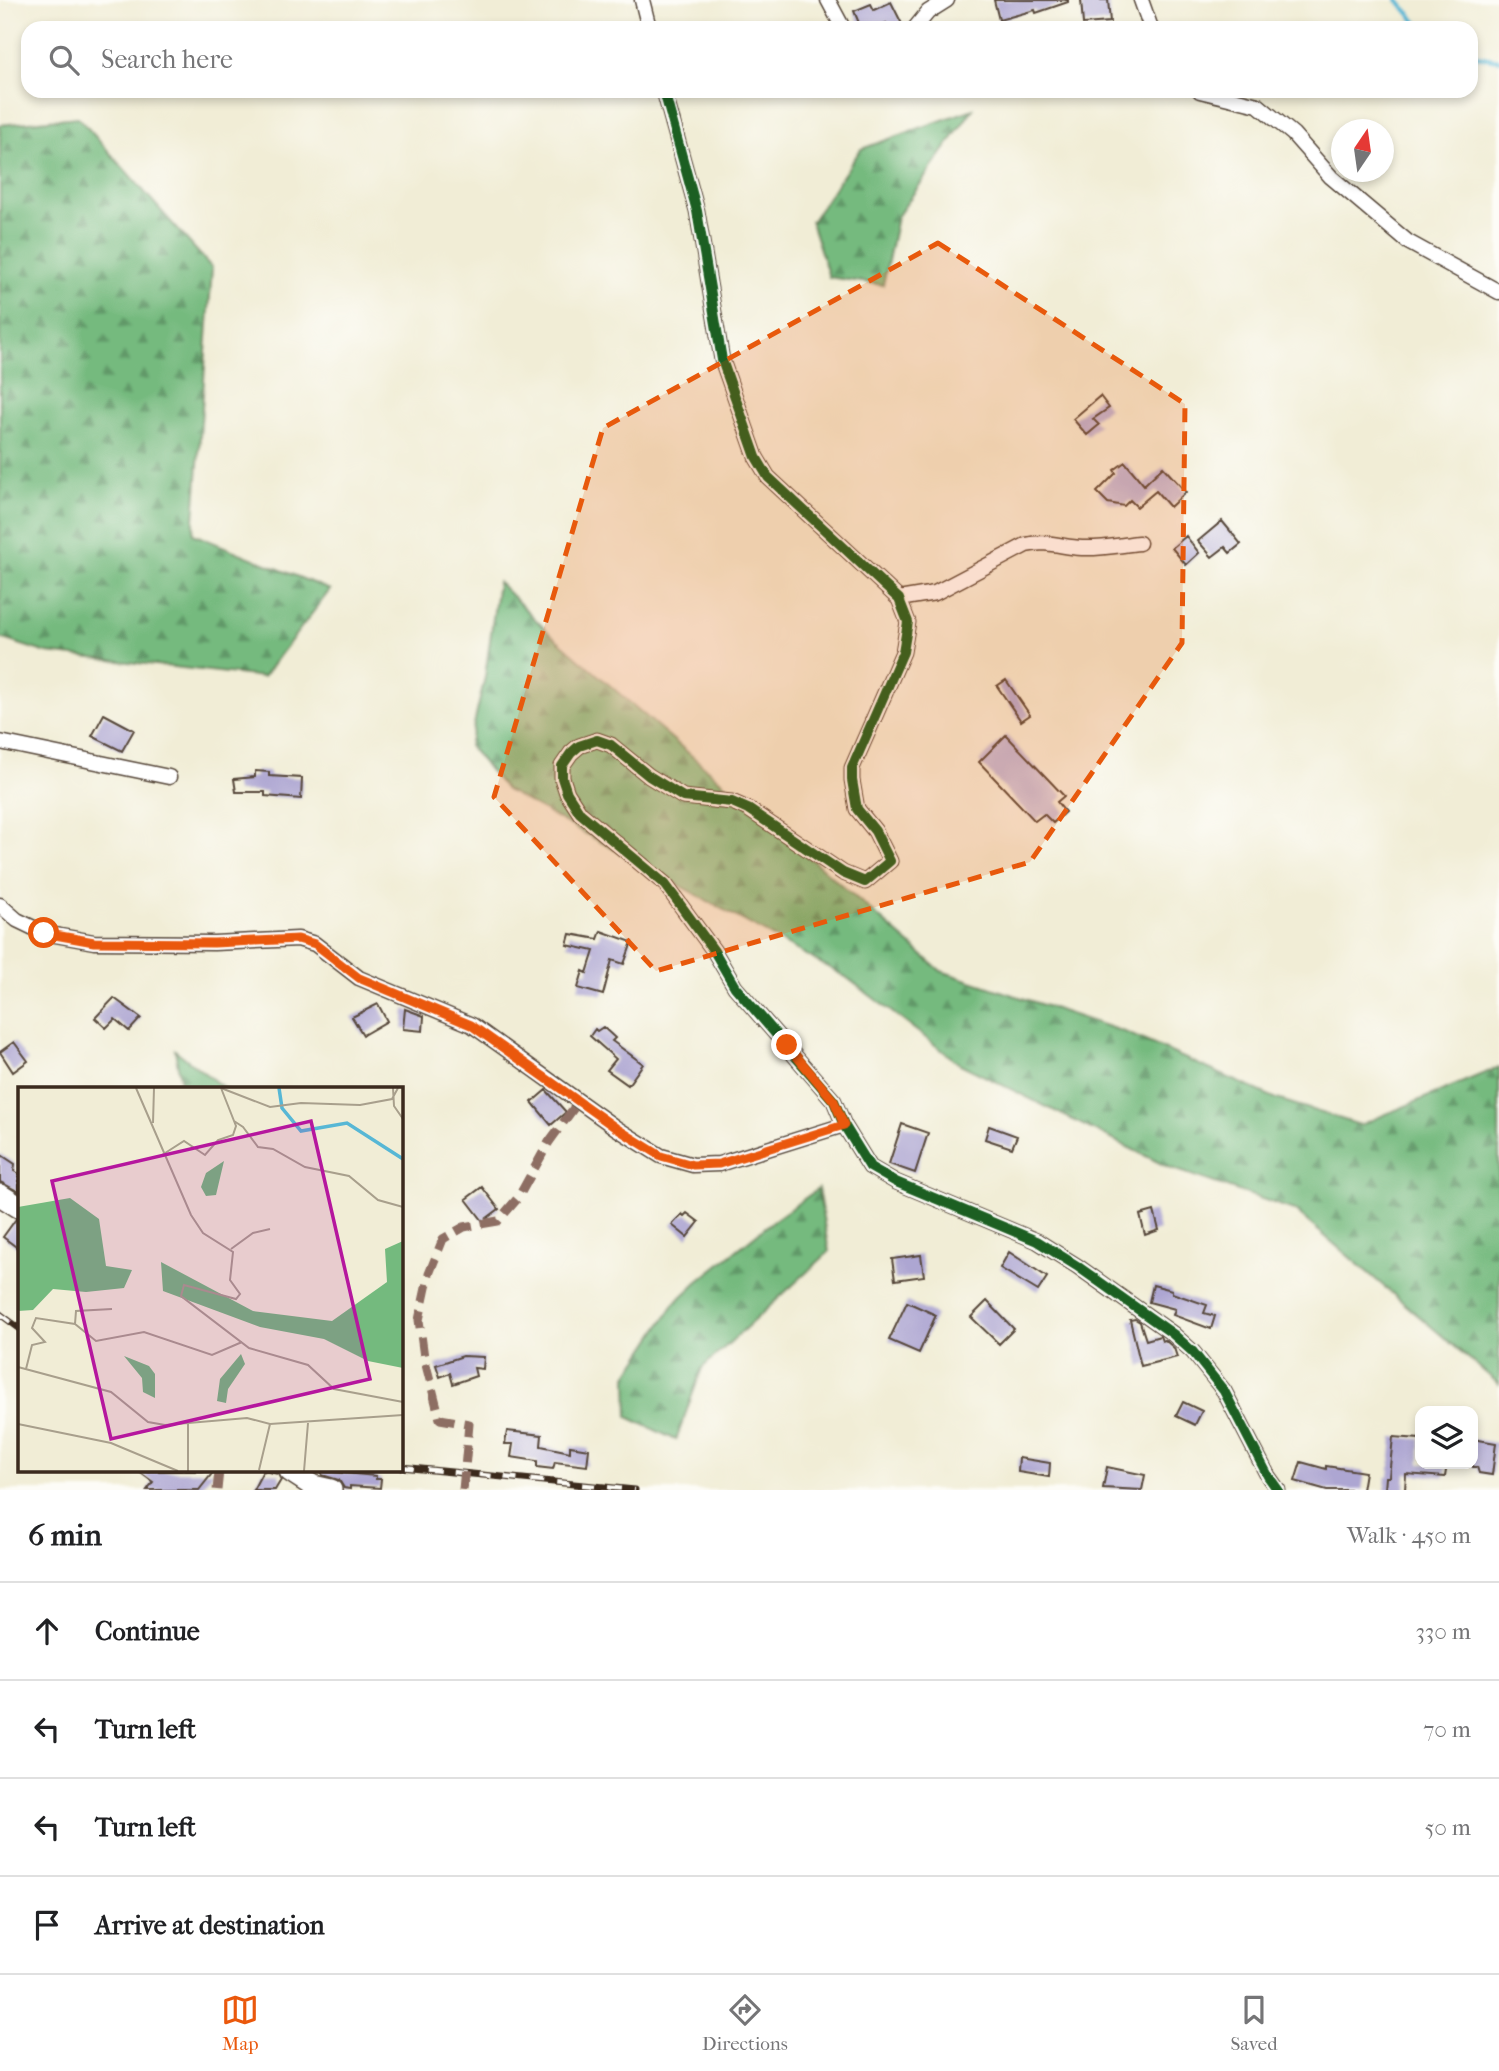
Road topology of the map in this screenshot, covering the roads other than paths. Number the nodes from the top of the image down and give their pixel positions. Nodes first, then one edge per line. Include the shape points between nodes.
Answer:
1 (642, 0) edge
2 (828, 0) edge
3 (947, 0) edge
4 (1141, 0) edge
5 (647, 21) edge
6 (839, 21) edge
7 (921, 21) edge
8 (1148, 21) edge
9 (666, 98) edge
10 (1229, 98) edge
11 (1499, 292) edge
12 (1139, 542) dead end
13 (899, 599) junction
14 (0, 742) edge
15 (169, 777) dead end
16 (0, 905) edge
17 (844, 1125) junction
18 (0, 1195) edge
19 (18, 1206) edge
20 (292, 1472) edge
21 (331, 1490) edge
22 (1278, 1490) edge

1 - 5 street
2 - 6 street
3 - 7 street
4 - 8 street
9 - 13 street via 697,211 722,360 756,457 768,477
10 - 11 street via 1258,105 1293,134 1331,177 1409,242
12 - 13 street via 1080,548 1039,541 935,593
13 - 17 street via 908,622 902,652 852,768 857,809 890,861 865,882 842,873 748,809 732,802 683,797 667,789 611,745 597,740 579,746 562,766 567,793 580,813 665,884 714,950 735,988 834,1101
14 - 15 street
16 - 17 street via 44,933 94,942 298,939 315,944 359,978 471,1025 616,1128 661,1156 693,1165 719,1164
17 - 22 street via 870,1167 1037,1241 1173,1334 1224,1391
18 - 19 main road
20 - 21 main road via 313,1486

